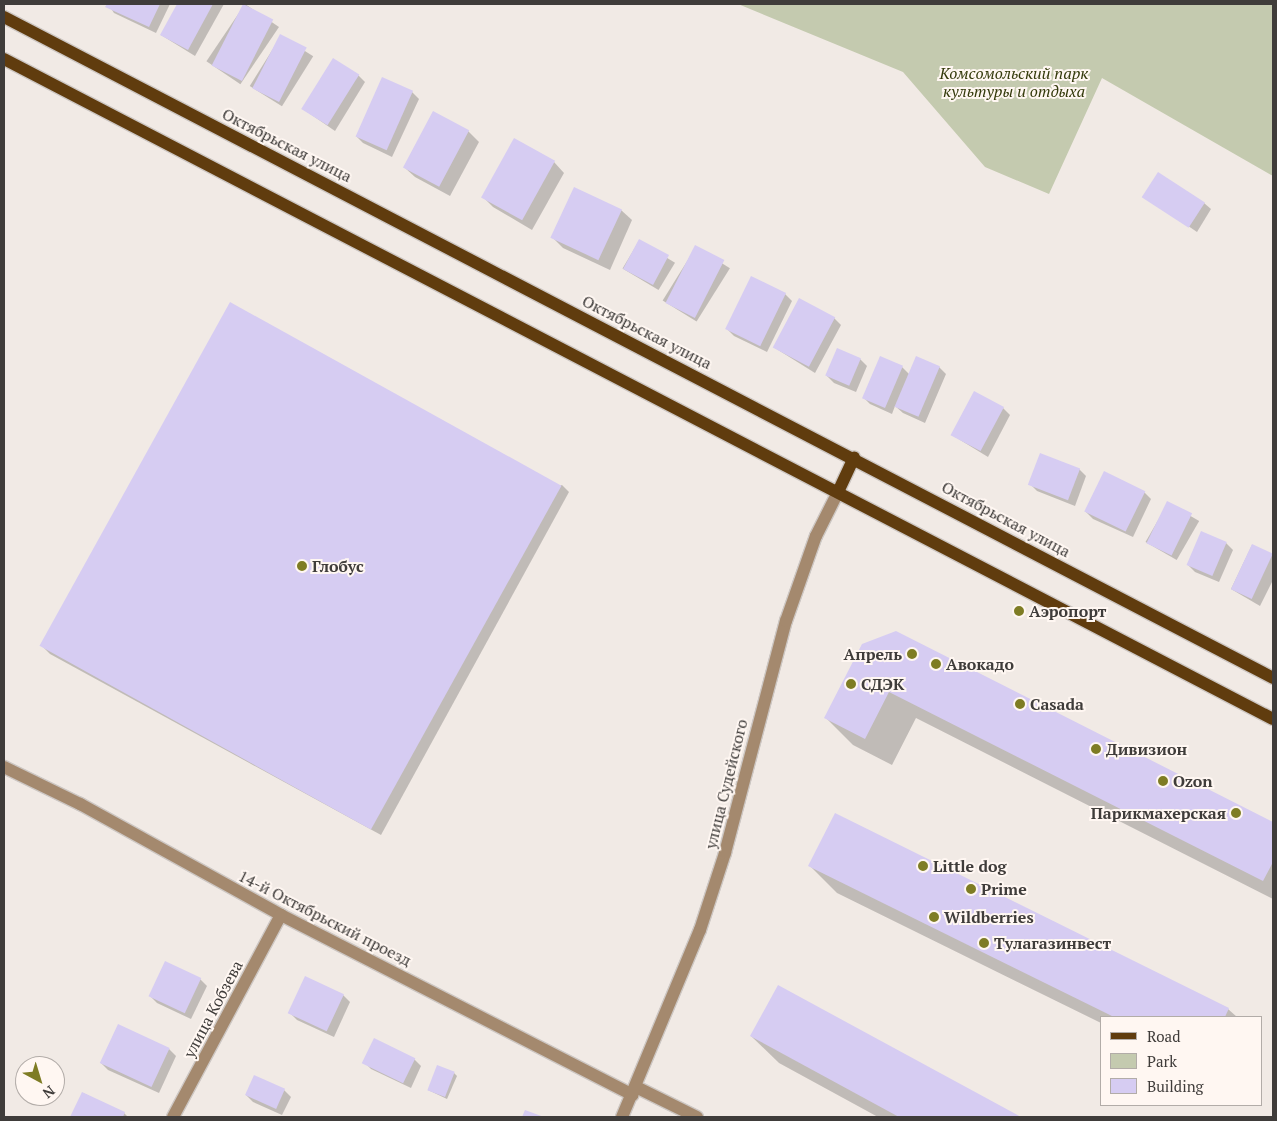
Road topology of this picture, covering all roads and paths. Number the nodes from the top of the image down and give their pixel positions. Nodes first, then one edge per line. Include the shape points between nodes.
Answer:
1 (4, 17) edge
2 (4, 59) edge
3 (854, 458) junction
4 (838, 492) junction
5 (1273, 678) edge
6 (1273, 719) edge
7 (4, 767) edge
8 (281, 915) junction
9 (635, 1091) junction
10 (173, 1117) edge
11 (622, 1117) edge
12 (696, 1117) edge

1 - 3 main road, Октябрьская улица
2 - 4 main road
3 - 4 main road, улица Судейского
3 - 5 main road, Октябрьская улица
4 - 6 main road
4 - 9 street, улица Судейского via 816,536 786,620 726,853 700,930
7 - 8 street, 14-й Октябрьский проезд via 80,804
8 - 9 street, 14-й Октябрьский проезд
8 - 10 street, улица Кобзева
9 - 11 street, улица Судейского
9 - 12 street, 14-й Октябрьский проезд

